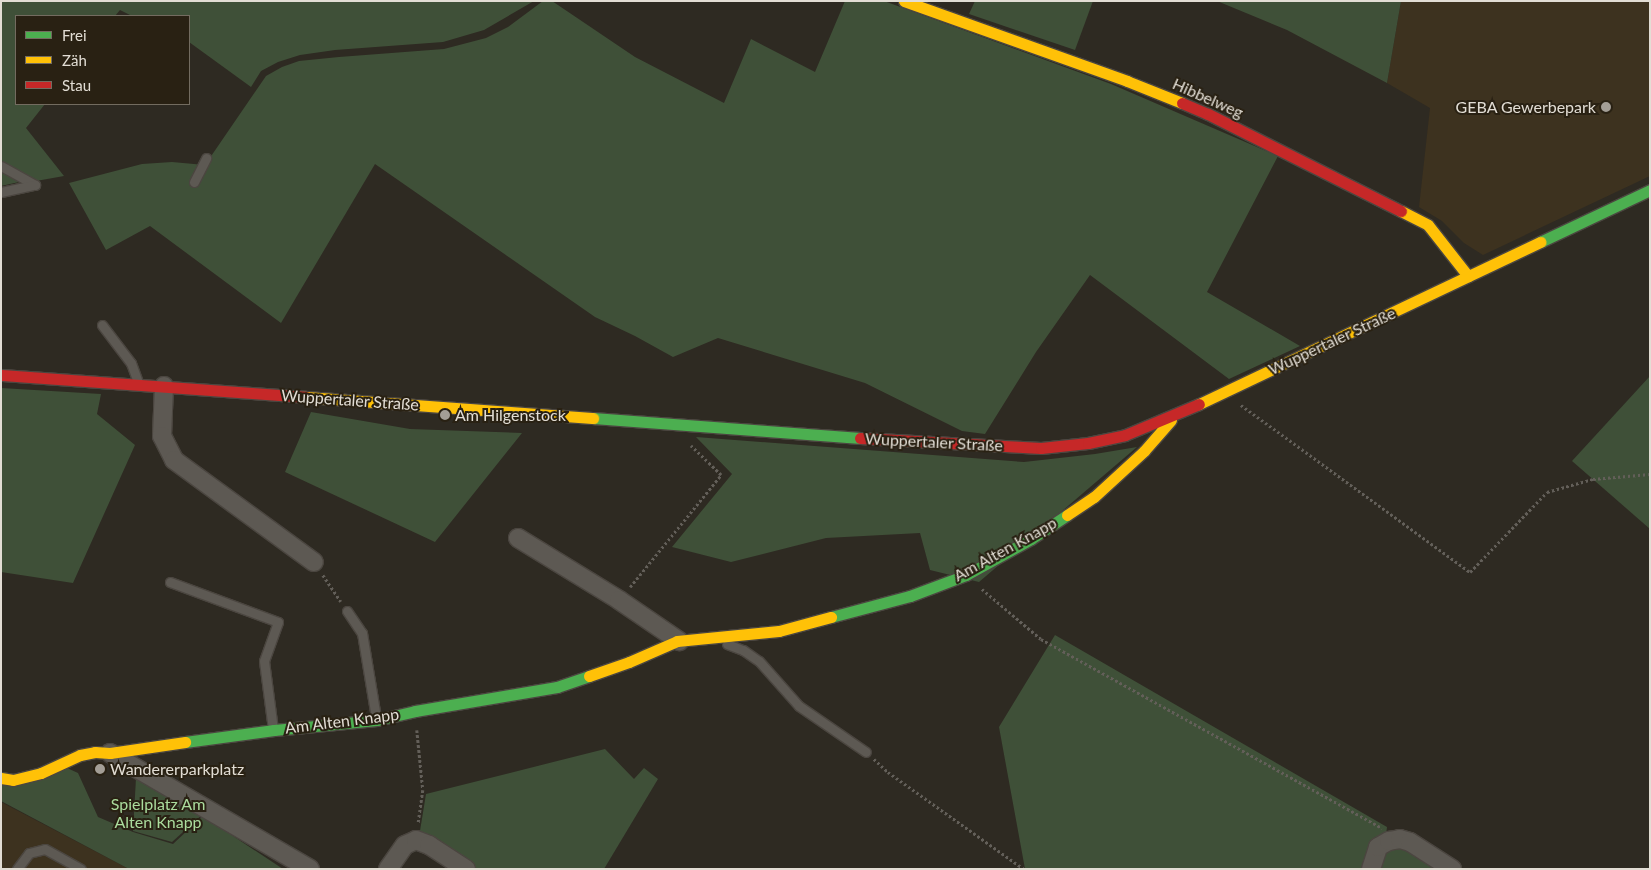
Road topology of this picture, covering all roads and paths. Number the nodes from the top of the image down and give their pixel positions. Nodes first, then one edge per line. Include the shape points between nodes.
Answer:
1 (904, 1) edge
2 (206, 158) dead end
3 (1, 166) edge
4 (194, 182) dead end
5 (1650, 190) edge
6 (1, 192) edge
7 (1468, 276) junction
8 (102, 325) dead end
9 (1, 375) edge
10 (139, 384) junction
11 (164, 386) junction
12 (1228, 390) junction
13 (1179, 413) junction
14 (688, 443) dead end
15 (1650, 474) edge
16 (518, 538) dead end
17 (314, 562) joint
18 (966, 575) junction
19 (170, 582) dead end
20 (619, 600) junction
21 (348, 611) joint
22 (708, 637) junction
23 (679, 641) junction
24 (416, 711) junction
25 (377, 720) junction
26 (274, 730) junction
27 (866, 752) joint
28 (110, 753) junction
29 (1, 778) edge
30 (416, 840) junction
31 (1406, 841) junction
32 (17, 869) edge
33 (81, 869) edge
34 (310, 869) edge
35 (388, 869) edge
36 (466, 869) edge
37 (1024, 869) edge
38 (1371, 869) edge
39 (1452, 869) edge

1 - 7 street, Hibbelweg via 1127,81 1216,118 1428,225
2 - 4 lane
3 - 6 lane via 36,185
5 - 7 street, Wuppertaler Straße
7 - 12 street, Wuppertaler Straße
8 - 10 lane via 131,363
9 - 10 street, Wuppertaler Straße
10 - 11 street, Wuppertaler Straße
11 - 13 street, Wuppertaler Straße via 931,443 1041,448 1088,444 1124,435
11 - 17 street via 162,436 174,460
12 - 13 street, Wuppertaler Straße
12 - 15 path via 1239,404 1470,572 1547,492 1593,479
13 - 18 street, Am Alten Knapp via 1144,451 1094,496 1031,539
14 - 20 path via 721,475
16 - 20 street
17 - 21 path
18 - 22 street, Am Alten Knapp via 910,596 779,631
18 - 31 path via 1041,639
19 - 26 lane via 278,622 264,661
20 - 23 street
21 - 25 lane via 362,633
22 - 23 street, Am Alten Knapp
22 - 27 lane via 743,650 760,661 799,706
23 - 24 street, Am Alten Knapp via 557,687
24 - 25 street, Am Alten Knapp
24 - 30 path via 423,790
25 - 26 street, Am Alten Knapp
26 - 28 street, Am Alten Knapp
27 - 37 path via 888,772
28 - 29 street, Am Alten Knapp via 80,756 41,773 13,780
28 - 34 street
30 - 35 street via 405,845
30 - 36 street
31 - 38 street via 1394,840 1378,847
31 - 39 street
32 - 33 lane via 29,853 45,849

